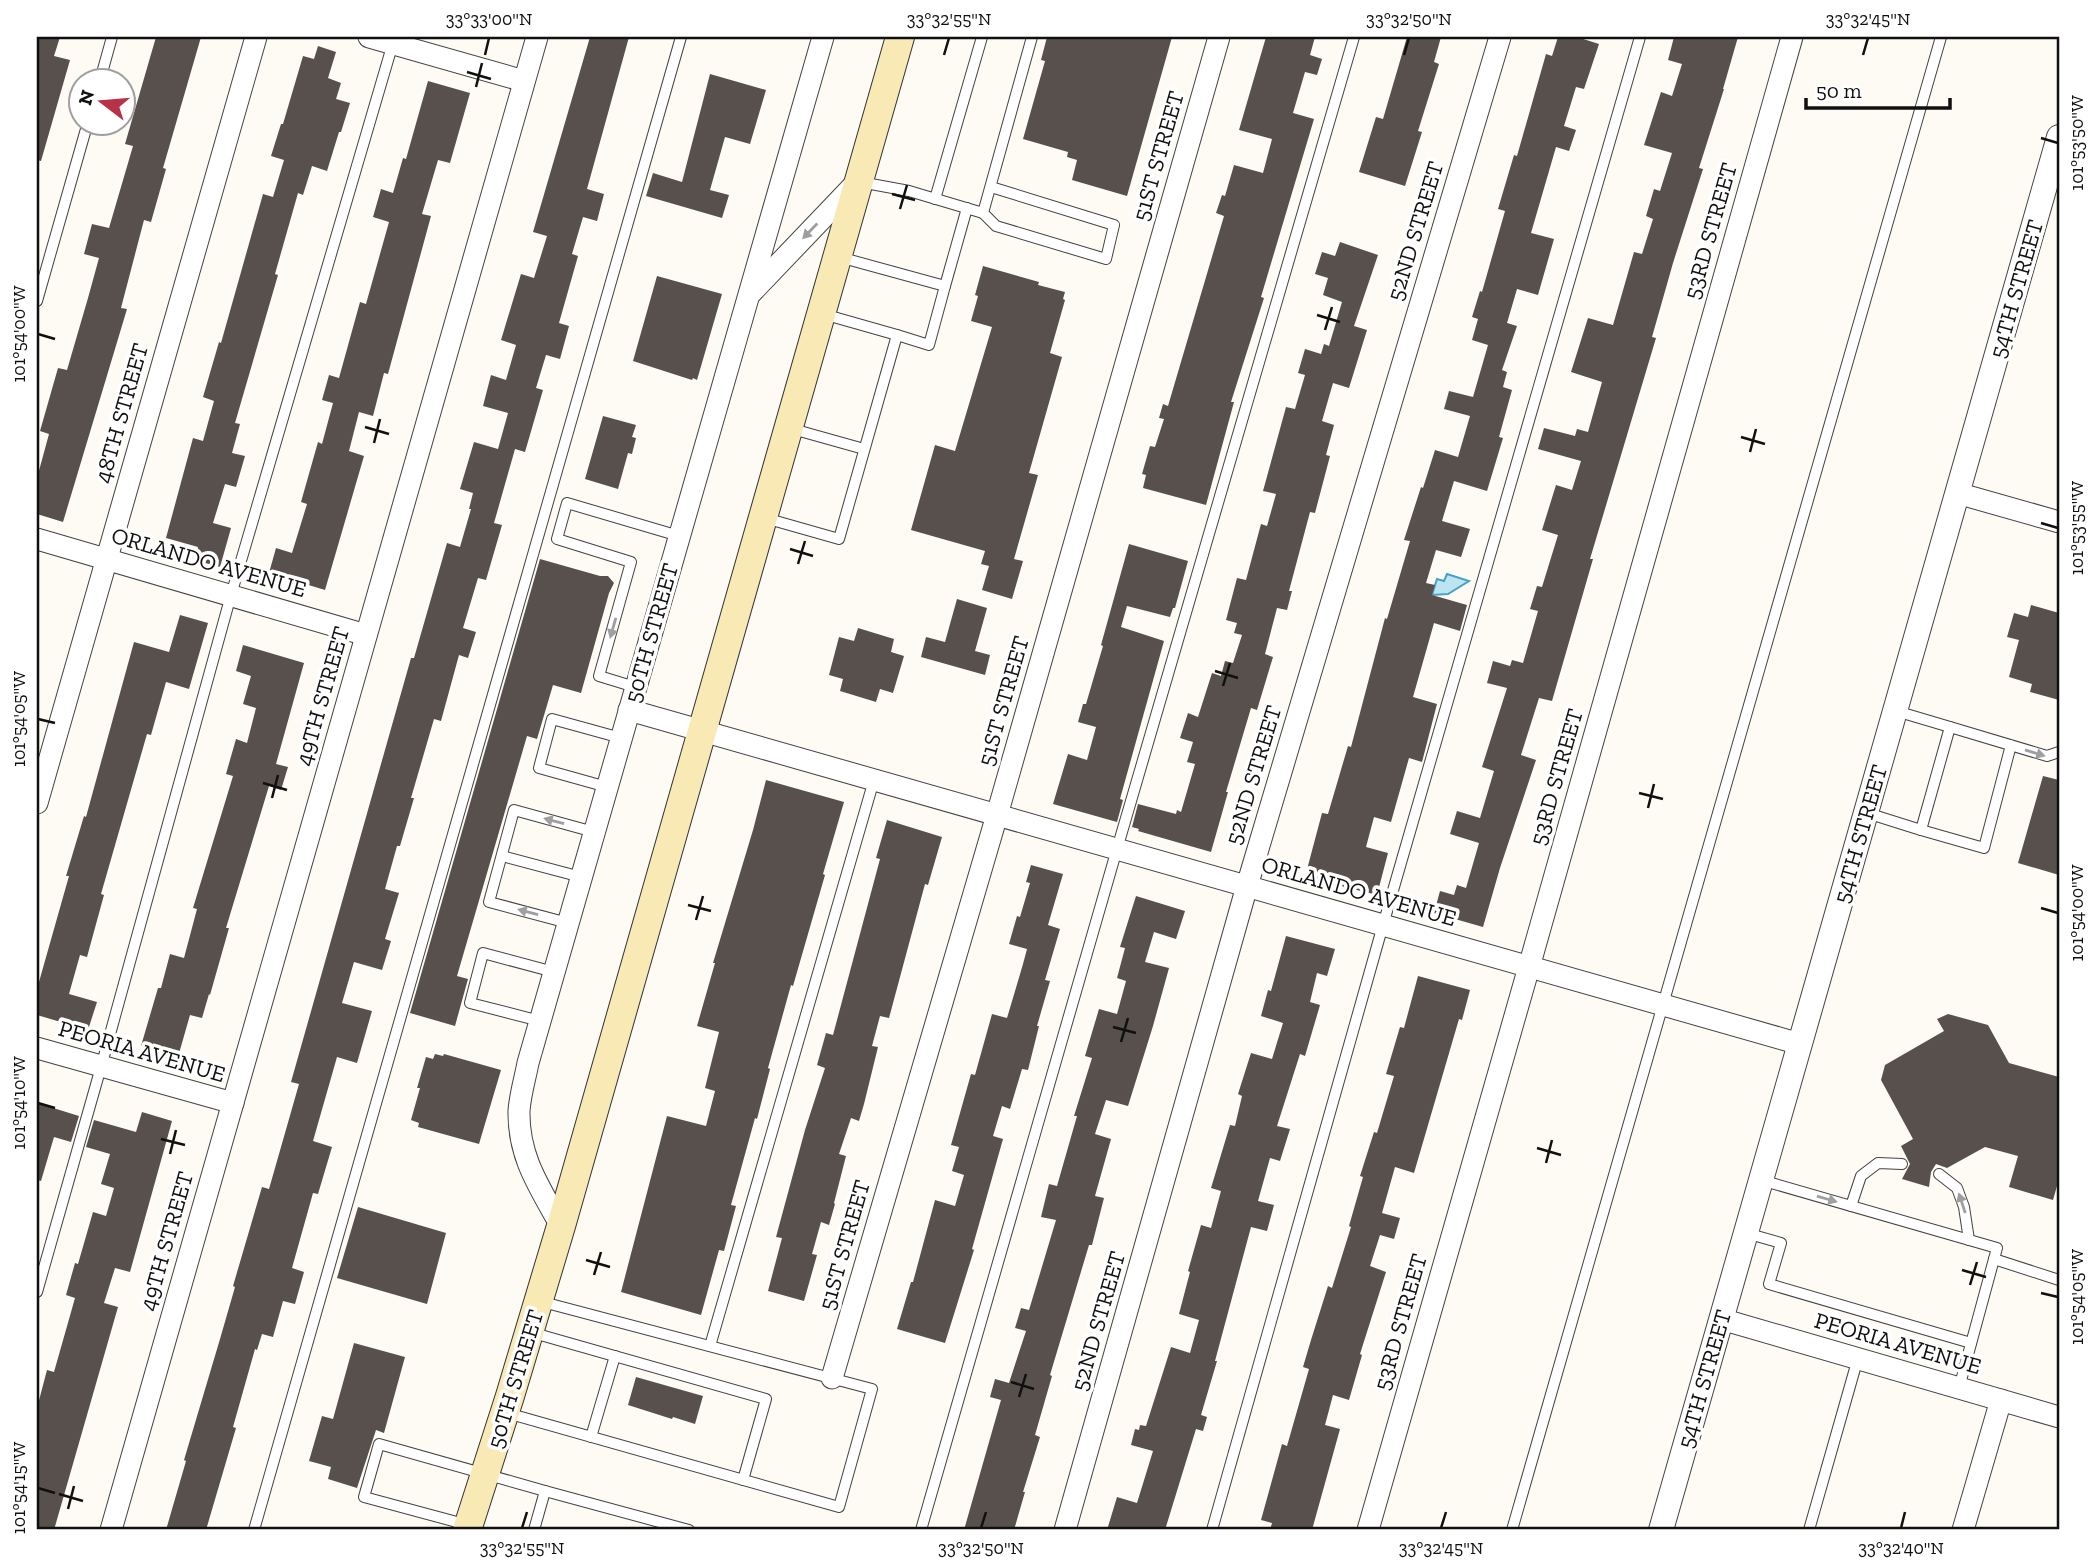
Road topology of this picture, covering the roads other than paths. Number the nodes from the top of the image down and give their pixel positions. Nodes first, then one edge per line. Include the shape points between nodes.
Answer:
1 (112, 37) edge
2 (256, 37) edge
3 (369, 37) edge
4 (537, 37) edge
5 (681, 37) edge
6 (823, 37) edge
7 (900, 37) edge
8 (982, 37) edge
9 (1032, 37) edge
10 (1219, 37) edge
11 (1354, 37) edge
12 (1500, 37) edge
13 (1640, 37) edge
14 (1792, 37) edge
15 (1941, 37) edge
16 (394, 40) edge
17 (104, 66) edge
18 (524, 82) junction
19 (84, 136) edge
20 (2059, 137) edge
21 (858, 182) junction
22 (990, 187) junction
23 (935, 199) junction
24 (967, 208) junction
25 (982, 213) junction
26 (836, 256) junction
27 (945, 286) junction
28 (748, 296) junction
29 (37, 301) edge
30 (820, 313) junction
31 (897, 335) junction
32 (788, 428) junction
33 (864, 449) junction
34 (1957, 493) junction
35 (762, 517) junction
36 (2059, 522) edge
37 (679, 536) junction
38 (37, 539) edge
39 (107, 559) junction
40 (230, 595) junction
41 (366, 635) junction
42 (635, 687) junction
43 (629, 710) junction
44 (1895, 711) junction
45 (1950, 727) junction
46 (702, 731) junction
47 (621, 738) junction
48 (2011, 746) junction
49 (2059, 752) edge
50 (874, 780) junction
51 (607, 787) junction
52 (37, 803) edge
53 (1866, 812) junction
54 (997, 815) junction
55 (1921, 830) junction
56 (594, 832) junction
57 (1117, 849) junction
58 (502, 856) junction
59 (581, 877) junction
60 (1247, 886) junction
61 (568, 923) junction
62 (1383, 925) junction
63 (1529, 967) junction
64 (554, 972) junction
65 (1662, 1005) junction
66 (540, 1021) junction
67 (1800, 1044) junction
68 (37, 1048) edge
69 (101, 1067) junction
70 (233, 1103) junction
71 (1902, 1164) dead end
72 (1939, 1174) dead end
73 (1761, 1180) junction
74 (1851, 1206) junction
75 (561, 1226) junction
76 (1746, 1233) junction
77 (1969, 1240) junction
78 (1996, 1253) junction
79 (2059, 1280) edge
80 (37, 1292) edge
81 (539, 1301) junction
82 (1721, 1319) junction
83 (530, 1332) junction
84 (1971, 1343) junction
85 (709, 1346) junction
86 (615, 1356) junction
87 (1858, 1358) junction
88 (832, 1378) junction
89 (1959, 1388) junction
90 (2001, 1400) junction
91 (505, 1413) junction
92 (2059, 1417) edge
93 (591, 1437) junction
94 (486, 1473) junction
95 (743, 1480) junction
96 (545, 1491) junction
97 (659, 1525) edge
98 (468, 1528) edge
99 (111, 1530) edge
100 (254, 1530) edge
101 (534, 1530) edge
102 (689, 1530) edge
103 (921, 1530) edge
104 (1065, 1530) edge
105 (1212, 1530) edge
106 (1368, 1530) edge
107 (1512, 1530) edge
108 (1661, 1530) edge
109 (1809, 1530) edge
110 (1963, 1530) edge

1 - 17 lane
2 - 39 street, 48TH STREET
3 - 16 street
4 - 18 street, 49TH STREET
5 - 100 lane
6 - 28 street, 50TH STREET
7 - 21 main road, 50TH STREET
8 - 23 lane
9 - 22 lane
10 - 54 street, 51ST STREET
11 - 57 lane
12 - 60 street, 52ND STREET
13 - 62 lane
14 - 63 street, 53RD STREET
15 - 65 lane
16 - 18 street
16 - 40 lane
18 - 41 street, 49TH STREET
19 - 29 lane
20 - 34 street, 54TH STREET
21 - 23 lane
21 - 26 main road, 50TH STREET
21 -> 28 street
22 - 25 lane
22 - 25 lane via 1114,225 1106,259 996,226
23 - 24 lane
24 - 25 lane
24 - 27 lane
26 - 27 lane
26 - 30 main road, 50TH STREET
27 - 31 lane via 929,345
28 - 37 street, 50TH STREET
30 - 31 lane
30 - 32 main road, 50TH STREET
31 - 33 lane
32 - 33 lane
32 - 35 main road, 50TH STREET
33 - 35 lane via 839,539
34 - 36 street
34 - 44 street, 54TH STREET
35 - 46 main road, 50TH STREET
37 - 42 street, 50TH STREET
37 -> 42 lane via 567,503 557,539 631,562 599,676
38 - 39 street, ORLANDO AVENUE
39 - 40 street, ORLANDO AVENUE
39 - 52 street, 48TH STREET
40 - 41 street, ORLANDO AVENUE
40 - 69 lane
41 - 70 street, 49TH STREET
42 - 43 street, 50TH STREET
43 - 46 street, ORLANDO AVENUE
43 - 47 street, 50TH STREET
44 - 45 lane
44 - 53 street, 54TH STREET
45 - 48 lane
45 - 55 lane
46 - 50 street, ORLANDO AVENUE
46 - 75 main road, 50TH STREET
47 - 51 street, 50TH STREET
47 - 51 lane via 552,719 539,768
48 -> 49 lane via 2047,756
48 - 55 lane via 1984,848
50 - 54 street, ORLANDO AVENUE
50 - 85 lane
51 - 56 street, 50TH STREET
53 - 55 lane
53 - 67 street, 54TH STREET
54 - 57 street, ORLANDO AVENUE
54 - 88 street, 51ST STREET
56 -> 58 lane via 514,810
56 - 59 street, 50TH STREET
57 - 60 street, ORLANDO AVENUE
57 - 103 lane
58 - 59 lane
61 -> 58 lane via 489,902
59 - 61 street, 50TH STREET
60 - 62 street, ORLANDO AVENUE
60 - 104 street, 52ND STREET
61 - 64 street, 50TH STREET
62 - 63 street, ORLANDO AVENUE
62 - 105 lane
63 - 65 street, ORLANDO AVENUE
63 - 106 street, 53RD STREET
64 - 66 street, 50TH STREET
64 - 66 lane via 483,953 470,1003
65 - 67 street, ORLANDO AVENUE
65 - 107 lane
66 - 75 street, 50TH STREET via 519,1109 520,1139 528,1167
67 - 73 street, 54TH STREET
68 - 69 street, PEORIA AVENUE
69 - 70 street, PEORIA AVENUE
69 - 80 lane
70 - 99 street, 49TH STREET
71 - 74 lane via 1878,1163 1861,1176
77 -> 72 lane via 1965,1207 1957,1188
73 -> 74 lane
73 - 76 street, 54TH STREET
74 - 77 lane
75 - 81 main road, 50TH STREET
76 - 82 street, 54TH STREET
76 - 84 lane via 1781,1243 1769,1284
77 - 78 lane
78 - 79 lane
78 - 84 lane
81 - 83 main road, 50TH STREET
81 - 85 lane
82 - 87 street, PEORIA AVENUE
82 - 108 street, 54TH STREET
83 - 86 lane
83 - 91 main road, 50TH STREET
84 - 89 lane
85 - 88 lane
86 - 93 lane
86 - 95 lane via 766,1399
87 - 89 street, PEORIA AVENUE
87 - 109 lane
88 - 95 lane via 873,1389 839,1507
89 - 90 street, PEORIA AVENUE
90 - 92 street, PEORIA AVENUE
90 - 110 street
91 - 93 lane
91 - 94 main road, 50TH STREET
93 - 95 lane
94 - 96 lane
94 - 98 main road, 50TH STREET
94 - 98 lane via 379,1444 365,1497
96 - 97 lane
96 - 101 lane
97 - 102 lane

